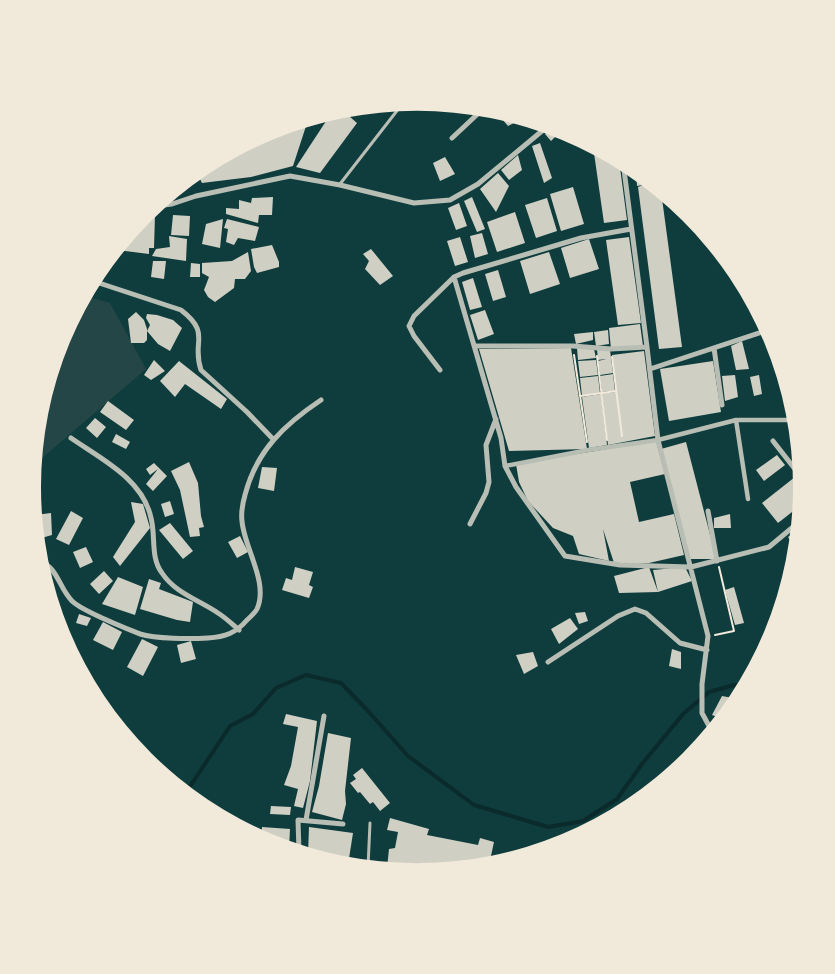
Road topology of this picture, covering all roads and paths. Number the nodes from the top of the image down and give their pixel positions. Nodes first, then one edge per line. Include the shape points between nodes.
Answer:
1 (397, 112) edge
2 (475, 115) edge
3 (541, 132) edge
4 (452, 138) dead end
5 (624, 172) edge
6 (340, 185) junction
7 (169, 204) edge
8 (631, 230) junction
9 (454, 277) junction
10 (101, 284) edge
11 (760, 333) edge
12 (475, 346) junction
13 (573, 346) junction
14 (647, 347) junction
15 (596, 348) junction
16 (714, 348) junction
17 (611, 350) junction
18 (650, 369) junction
19 (440, 370) dead end
20 (616, 391) junction
21 (601, 393) junction
22 (581, 396) junction
23 (321, 400) dead end
24 (722, 405) dead end
25 (496, 418) junction
26 (736, 420) junction
27 (788, 420) edge
28 (71, 438) dead end
29 (273, 439) junction
30 (658, 440) junction
31 (773, 441) dead end
32 (622, 442) dead end
33 (608, 447) junction
34 (588, 450) junction
35 (505, 466) junction
36 (793, 467) edge
37 (748, 499) dead end
38 (708, 511) dead end
39 (470, 524) dead end
40 (792, 528) edge
41 (718, 561) junction
42 (49, 566) edge
43 (691, 567) junction
44 (239, 630) junction
45 (708, 636) junction
46 (707, 650) junction
47 (548, 662) dead end
48 (324, 716) dead end
49 (708, 725) edge
50 (306, 820) junction
51 (343, 824) dead end
52 (370, 824) dead end
53 (299, 844) edge
54 (368, 860) edge

1 - 6 lane
2 - 4 street
3 - 6 street via 478,184 450,200 414,204
5 - 8 street
6 - 7 street via 290,176
8 - 9 street via 581,238
8 - 14 street
9 - 12 street
9 - 19 street via 408,326
10 - 29 street via 181,310 200,332 198,361 201,370
11 - 16 street
12 - 13 street
12 - 25 street
13 - 15 street
13 - 22 path
14 - 17 street
14 - 18 street
15 - 17 street
15 - 21 path
16 - 18 street
16 - 24 street
17 - 20 path
18 - 30 street
20 - 21 path
20 - 32 path
21 - 22 path
21 - 33 path
22 - 34 path
23 - 29 street
25 - 35 street
25 - 39 street via 486,445 489,482
26 - 27 street
26 - 30 street
26 - 37 street
28 - 44 street via 133,483 151,517 155,561 166,580 219,613
29 - 44 street via 257,464 245,494 241,520 260,593 257,609
30 - 33 street
30 - 43 street
31 - 36 street
33 - 34 street
34 - 35 street
35 - 43 street via 565,556 620,565
38 - 41 street
40 - 41 street via 769,547
41 - 43 street
41 - 45 path via 734,631
42 - 44 street via 71,600 84,610 142,634 198,639 219,637
43 - 45 street
45 - 46 street
46 - 47 street via 680,643 646,613 635,609 618,616
46 - 49 street via 702,713
48 - 50 street
50 - 51 street
50 - 53 street via 298,820
52 - 54 lane

